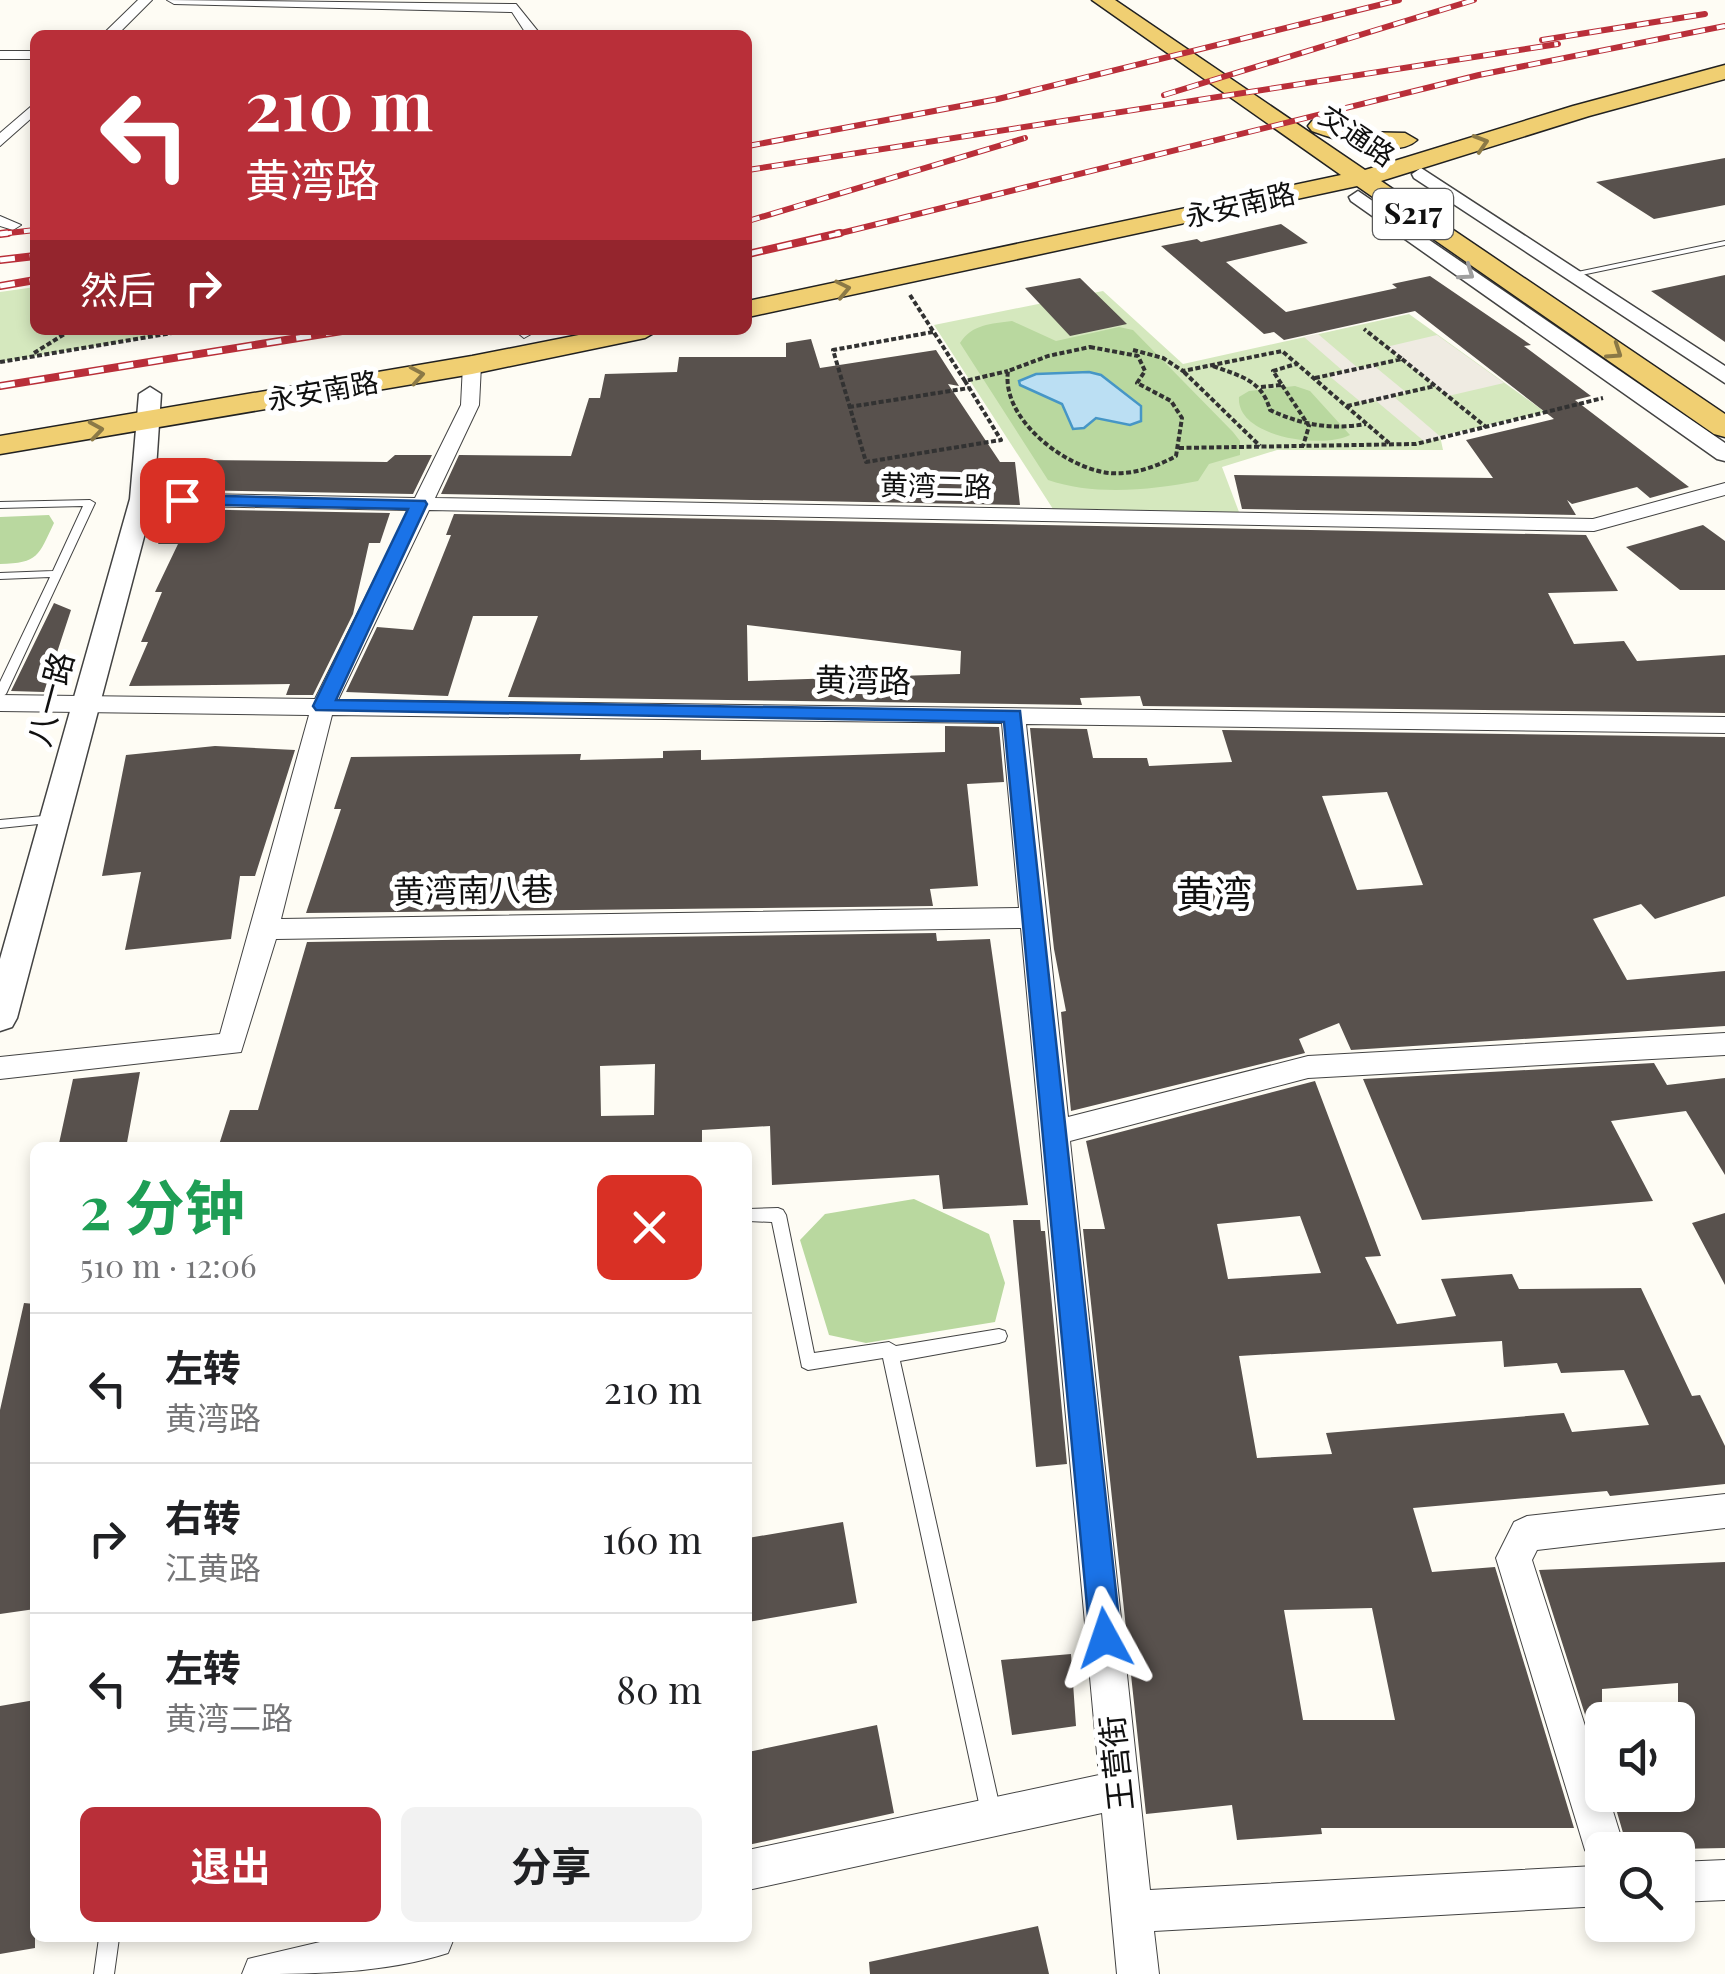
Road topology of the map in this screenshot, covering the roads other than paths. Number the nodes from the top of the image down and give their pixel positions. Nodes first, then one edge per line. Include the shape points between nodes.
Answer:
1 (145, 0) edge
2 (174, 0) edge
3 (1102, 0) edge
4 (1130, 0) edge
5 (114, 30) edge
6 (531, 30) edge
7 (1725, 54) edge
8 (0, 55) edge
9 (30, 55) edge
10 (1725, 72) edge
11 (1534, 101) dead end
12 (30, 112) edge
13 (1308, 130) junction
14 (0, 141) edge
15 (1423, 151) junction
16 (1333, 159) junction
17 (1388, 172) junction
18 (1277, 173) junction
19 (1360, 176) junction
20 (1444, 209) junction
21 (1725, 243) edge
22 (1572, 274) junction
23 (752, 285) edge
24 (752, 308) edge
25 (508, 335) edge
26 (620, 335) edge
27 (472, 366) junction
28 (1725, 376) edge
29 (1725, 397) edge
30 (150, 408) junction
31 (0, 418) edge
32 (1725, 428) edge
33 (0, 445) edge
34 (1725, 454) edge
35 (1723, 492) edge
36 (142, 500) junction
37 (419, 504) junction
38 (0, 505) edge
39 (56, 574) junction
40 (0, 576) edge
41 (0, 694) edge
42 (0, 702) edge
43 (86, 703) junction
44 (323, 706) junction
45 (1013, 716) junction
46 (1725, 726) edge
47 (55, 819) junction
48 (0, 824) edge
49 (1034, 918) junction
50 (265, 929) junction
51 (0, 1018) edge
52 (1725, 1044) edge
53 (0, 1068) edge
54 (1056, 1132) junction
55 (752, 1215) edge
56 (999, 1336) dead end
57 (890, 1354) junction
58 (1725, 1511) edge
59 (1120, 1790) junction
60 (992, 1818) junction
61 (1599, 1832) edge
62 (752, 1869) edge
63 (1725, 1880) edge
64 (1695, 1881) edge
65 (1585, 1887) edge
66 (1132, 1912) junction
67 (108, 1942) edge
68 (415, 1942) edge
69 (104, 1974) edge
70 (263, 1974) edge
71 (1138, 1974) edge

1 - 5 street
2 - 6 street via 516,8
3 - 13 main road, 交通路 / S217
4 - 13 main road, 交通路 / S217
7 - 11 main road
8 - 9 street
15 -> 10 main road, 永安南路
12 - 14 street
13 - 15 main road
13 - 16 main road, 交通路 / S217
13 - 18 main road via 1300,155
13 - 19 main road, 交通路 / S217
15 - 17 main road, 永安南路
15 - 19 main road, 永安南路
15 - 20 main road via 1419,183
15 - 22 street
16 - 18 main road, 永安南路
16 - 19 main road, 永安南路
17 - 19 main road, 永安南路
17 - 20 main road, 交通路 / S217
18 - 23 main road, 永安南路
24 -> 19 main road, 永安南路
19 -> 32 main road, 交通路 / S217
19 -> 34 street
20 - 29 main road, 交通路 / S217
21 - 22 lane
22 - 28 street
25 - 30 main road, 永安南路
26 - 27 main road, 永安南路
30 -> 27 main road, 永安南路
27 - 37 street via 470,405
30 - 31 main road, 永安南路
33 -> 30 main road, 永安南路
30 - 36 street, 八一路
35 - 37 street, 黄湾二路 via 1594,525
36 - 37 street, 黄湾二路
36 - 43 street, 八一路
37 - 44 street
38 - 39 lane via 90,503
39 - 40 lane
39 - 41 lane
42 - 43 street, 黄湾路
43 - 44 street, 黄湾路
43 - 47 street, 八一路
44 - 45 street, 黄湾路
44 - 50 street
45 - 46 street, 黄湾路
45 - 49 street, 王营街
47 - 48 lane
47 - 51 street, 八一路
49 - 50 street, 黄湾南八巷
49 - 54 street, 王营街
50 - 53 street via 231,1044
52 - 54 street via 1308,1067
54 - 59 street, 王营街
55 - 57 lane via 778,1215 808,1362 889,1348
56 - 57 lane
57 - 60 lane
58 - 61 street via 1527,1534 1514,1558
59 - 60 street
59 - 66 street, 王营街
60 - 62 street
63 - 64 street
65 - 66 street
66 - 71 street, 王营街
67 - 69 lane
68 - 70 street

